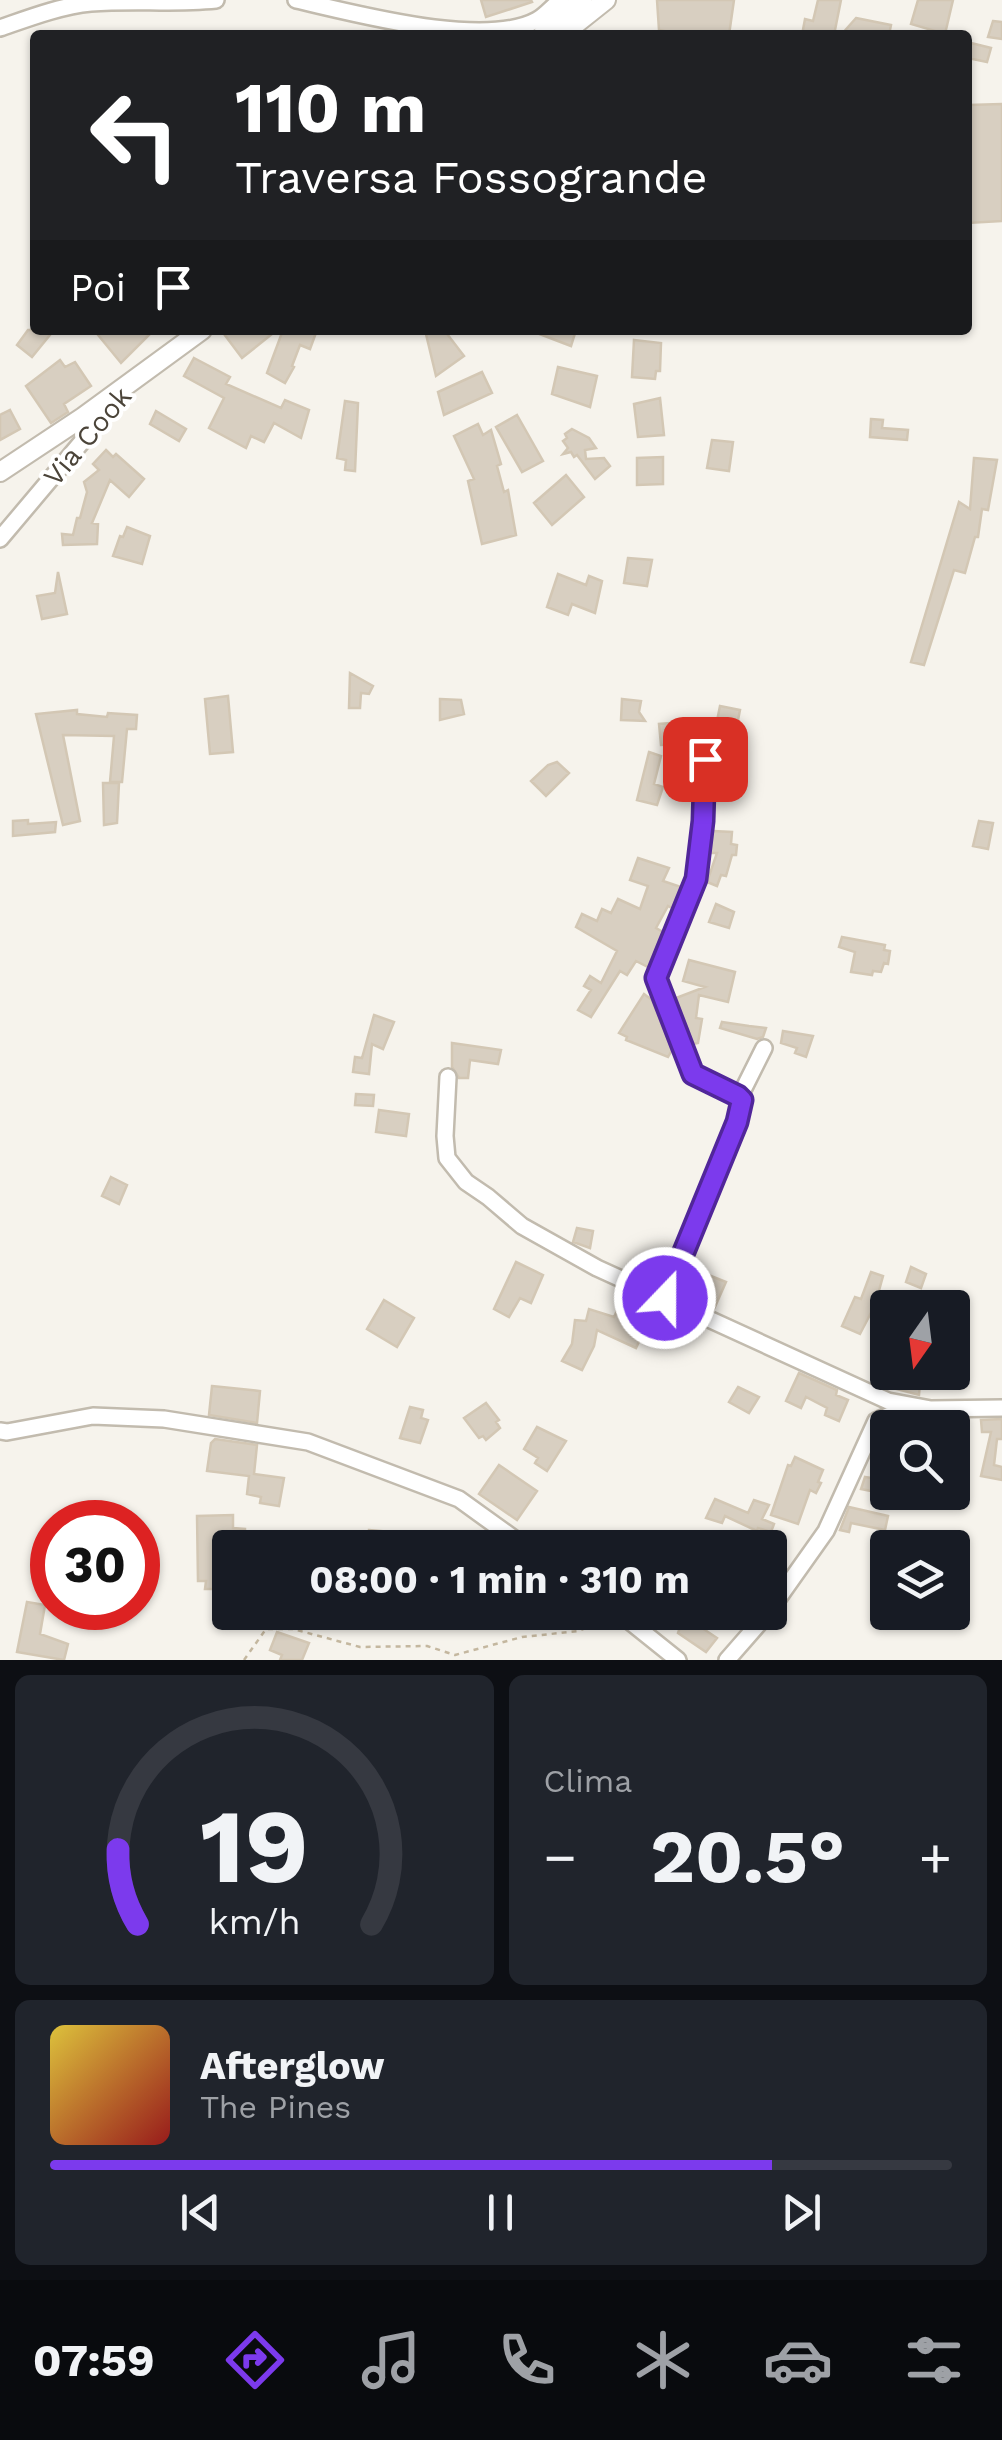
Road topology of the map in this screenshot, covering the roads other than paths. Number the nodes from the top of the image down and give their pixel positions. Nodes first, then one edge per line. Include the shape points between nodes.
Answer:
1 (216, 0) edge
2 (296, 0) edge
3 (561, 0) edge
4 (582, 0) edge
5 (606, 0) edge
6 (0, 28) edge
7 (454, 30) edge
8 (497, 30) edge
9 (548, 30) edge
10 (568, 30) edge
11 (194, 335) edge
12 (134, 380) junction
13 (0, 472) edge
14 (0, 539) edge
15 (705, 759) dead end
16 (764, 1048) dead end
17 (448, 1077) dead end
18 (742, 1100) junction
19 (665, 1298) junction
20 (908, 1407) junction
21 (1002, 1408) edge
22 (0, 1431) edge
23 (501, 1530) edge
24 (787, 1585) edge
25 (640, 1630) edge
26 (753, 1630) edge
27 (678, 1660) edge
28 (727, 1660) edge

1 - 6 street via 92,3
2 - 7 street
3 - 8 street via 537,20
4 - 9 street
5 - 10 street
11 - 12 street
12 - 13 street
12 - 14 street, Via Cook
15 - 18 street via 696,879 656,978 693,1074
16 - 18 street
17 - 19 street via 448,1158 466,1182 549,1244
18 - 19 street
19 - 20 street
20 - 21 street
20 - 24 street via 876,1421 833,1517
22 - 23 street via 93,1416 164,1419 308,1442 459,1499
25 - 27 street
26 - 28 street

